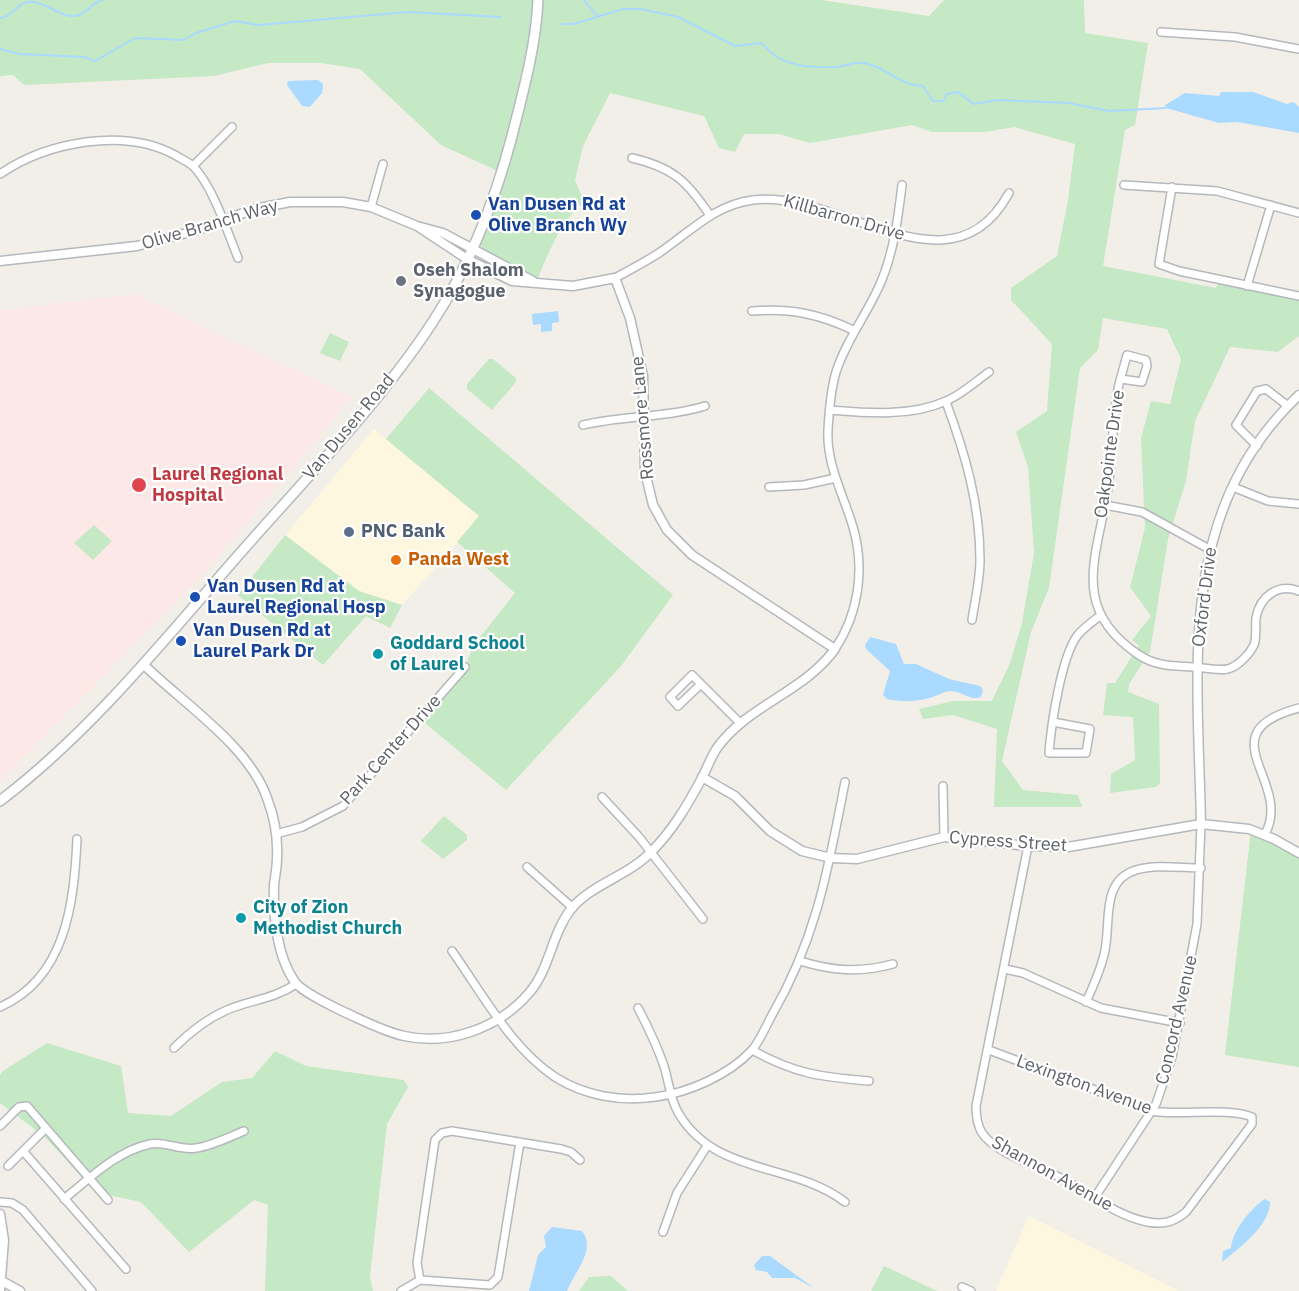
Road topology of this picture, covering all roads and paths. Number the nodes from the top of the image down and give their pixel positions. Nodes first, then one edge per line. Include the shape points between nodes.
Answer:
1 (538, 0) edge
2 (1161, 32) dead end
3 (1299, 50) edge
4 (232, 127) dead end
5 (632, 158) dead end
6 (383, 164) dead end
7 (193, 166) junction
8 (0, 174) edge
9 (902, 185) dead end
10 (1124, 185) dead end
11 (1172, 187) junction
12 (1009, 193) dead end
13 (1271, 205) junction
14 (371, 207) junction
15 (1299, 213) edge
16 (709, 214) junction
17 (222, 220) junction
18 (417, 226) junction
19 (897, 232) junction
20 (472, 248) junction
21 (238, 258) dead end
22 (467, 258) junction
23 (0, 261) edge
24 (615, 278) junction
25 (536, 283) junction
26 (1246, 286) junction
27 (1299, 296) edge
28 (752, 311) dead end
29 (855, 332) junction
30 (989, 372) dead end
31 (1120, 379) junction
32 (1299, 395) edge
33 (946, 402) junction
34 (705, 406) dead end
35 (1288, 406) junction
36 (830, 410) junction
37 (643, 416) junction
38 (583, 425) dead end
39 (1257, 446) junction
40 (836, 478) junction
41 (769, 487) dead end
42 (1233, 487) junction
43 (1299, 504) edge
44 (1105, 505) junction
45 (1209, 549) junction
46 (1299, 591) edge
47 (1101, 615) junction
48 (972, 620) dead end
49 (835, 649) junction
50 (144, 665) junction
51 (465, 667) dead end
52 (1198, 667) junction
53 (700, 684) junction
54 (1299, 708) edge
55 (1053, 722) junction
56 (740, 723) junction
57 (702, 777) junction
58 (845, 782) dead end
59 (943, 786) dead end
60 (602, 797) dead end
61 (0, 801) edge
62 (1201, 824) junction
63 (276, 834) junction
64 (1265, 834) junction
65 (944, 837) junction
66 (77, 839) dead end
67 (1028, 846) junction
68 (1299, 853) edge
69 (650, 854) junction
70 (831, 858) junction
71 (527, 867) dead end
72 (1201, 868) junction
73 (573, 908) junction
74 (703, 919) dead end
75 (452, 951) dead end
76 (800, 961) junction
77 (892, 964) dead end
78 (1005, 969) junction
79 (296, 984) junction
80 (1086, 1002) junction
81 (0, 1007) edge
82 (638, 1008) dead end
83 (500, 1019) junction
84 (1180, 1023) junction
85 (174, 1048) dead end
86 (752, 1050) junction
87 (989, 1050) junction
88 (870, 1081) dead end
89 (671, 1095) junction
90 (1151, 1111) junction
91 (1252, 1117) joint
92 (0, 1126) edge
93 (46, 1128) junction
94 (244, 1131) dead end
95 (520, 1143) junction
96 (707, 1146) junction
97 (23, 1152) junction
98 (580, 1160) dead end
99 (8, 1166) dead end
100 (89, 1179) junction
101 (1095, 1197) junction
102 (64, 1198) junction
103 (108, 1200) dead end
104 (0, 1202) edge
105 (845, 1202) dead end
106 (0, 1214) edge
107 (663, 1232) dead end
108 (4, 1240) junction
109 (0, 1251) edge
110 (126, 1269) dead end
111 (420, 1280) junction
112 (1, 1281) edge
113 (962, 1287) dead end
114 (0, 1291) edge
115 (20, 1291) edge
116 (92, 1291) edge
117 (400, 1291) edge
118 (971, 1291) edge

1 - 20 main road, Van Dusen Road via 526,79 508,155
2 - 3 street via 1235,37
4 - 7 street
5 - 16 street via 669,170 691,188
6 - 14 street
7 - 8 street via 165,149 122,140 62,147
7 - 17 street
9 - 19 street
10 - 11 street
11 - 13 street via 1232,193
11 - 26 street via 1159,264
12 - 19 street, Killbarron Drive via 988,224 956,240 940,242
13 - 15 street
13 - 26 street
14 - 17 street, Olive Branch Way via 343,202 290,202
14 - 18 street, Olive Branch Way
16 - 19 street, Killbarron Drive via 751,200 777,198
16 - 24 street, Killbarron Drive via 659,253
17 - 21 street
17 - 23 street, Olive Branch Way via 137,246
18 - 20 street, Olive Branch Way via 443,232
18 - 22 street, Olive Branch Way
19 - 29 street via 882,280
20 - 22 main road, Van Dusen Road
20 - 25 street, Killbarron Drive
22 - 25 street, Killbarron Drive via 512,281
22 - 50 main road, Van Dusen Road via 432,324 396,372
24 - 25 street, Killbarron Drive via 573,286
24 - 37 street, Rossmore Lane via 630,318 643,376
26 - 27 street
28 - 29 street via 805,312 827,317
29 - 36 street via 836,372
30 - 33 street
31 - 31 street, Oakpointe Drive via 1142,382 1146,360 1127,355
31 - 44 street, Oakpointe Drive
32 - 35 street, Oxford Drive
33 - 36 street via 890,412
33 - 48 street via 963,448 978,518 980,562
34 - 37 street via 681,413
35 - 39 street, Oxford Drive
35 - 39 street via 1266,389 1257,391 1236,426
36 - 40 street via 828,433
37 - 38 street via 615,417
37 - 49 street, Rossmore Lane via 645,472 653,505 667,530 692,555
39 - 42 street, Oxford Drive
40 - 41 street
40 - 49 street via 853,528 859,570 855,609
42 - 43 street via 1268,501
42 - 45 street, Oxford Drive
44 - 45 street via 1142,512
44 - 47 street, Oakpointe Drive via 1091,575
45 - 52 street, Oxford Drive
46 - 52 street, Oakpointe Drive via 1284,588 1268,595 1258,610 1253,646 1238,663 1223,669
47 - 52 street, Oakpointe Drive via 1117,638 1146,659 1169,666
47 - 55 street via 1083,629 1070,647
49 - 56 street via 824,665
50 - 61 main road, Van Dusen Road via 75,738
50 - 63 street via 244,758 268,799
51 - 63 street, Park Center Drive via 343,806 302,827
52 - 62 street, Oxford Drive
53 - 53 street via 692,675 669,697 678,706
53 - 56 street
54 - 64 street via 1276,716 1255,736 1254,759 1271,798 1271,820
55 - 55 street via 1088,726 1089,751 1083,755 1049,753
56 - 57 street via 717,748
57 - 69 street via 667,835
57 - 70 street, Cypress Street via 735,796 770,831 802,851
58 - 70 street
59 - 65 street
60 - 69 street
62 - 64 street, Cypress Street
62 - 67 street, Cypress Street via 1068,848
62 - 72 street, Concord Avenue
63 - 79 street via 278,935
64 - 68 street, Cypress Street
65 - 67 street, Cypress Street
65 - 70 street, Cypress Street via 857,859
66 - 81 street via 61,944 46,970 26,991
67 - 78 street, Shannon Avenue
69 - 73 street
69 - 74 street
70 - 76 street via 819,910
71 - 73 street
72 - 80 street via 1140,869 1117,883 1110,900 1105,953
72 - 84 street, Concord Avenue via 1196,936
73 - 83 street via 530,993
75 - 83 street
76 - 77 street via 846,971
76 - 86 street
78 - 80 street via 1023,973
78 - 87 street, Shannon Avenue
79 - 83 street via 331,1005 404,1036 469,1034
79 - 85 street via 282,993 209,1019
80 - 84 street via 1113,1012
82 - 89 street via 654,1038
83 - 89 street via 523,1049 554,1076 581,1090 611,1098
84 - 90 street, Concord Avenue
86 - 88 street via 804,1074
86 - 89 street via 720,1074
87 - 90 street, Lexington Avenue
87 - 101 street, Shannon Avenue via 976,1106 982,1134
89 - 96 street via 678,1114
90 - 91 street, Lexington Avenue via 1240,1113
90 - 101 street, Concord Avenue
91 - 101 street, Shannon Avenue via 1252,1124 1235,1149 1176,1220 1144,1221
92 - 93 street via 19,1107 27,1106
93 - 97 street
93 - 100 street
94 - 100 street via 197,1148 154,1143 143,1146 113,1160
95 - 98 street via 571,1152
95 - 111 street via 498,1277 490,1285
95 - 111 street via 452,1131 435,1140 417,1263
96 - 105 street via 750,1166 806,1180
96 - 107 street via 677,1193
97 - 99 street
97 - 102 street
100 - 102 street
100 - 103 street
102 - 110 street
104 - 116 street via 23,1210
106 - 108 street
108 - 109 street
108 - 112 street
111 - 117 street
112 - 114 street
112 - 115 street
113 - 118 street

